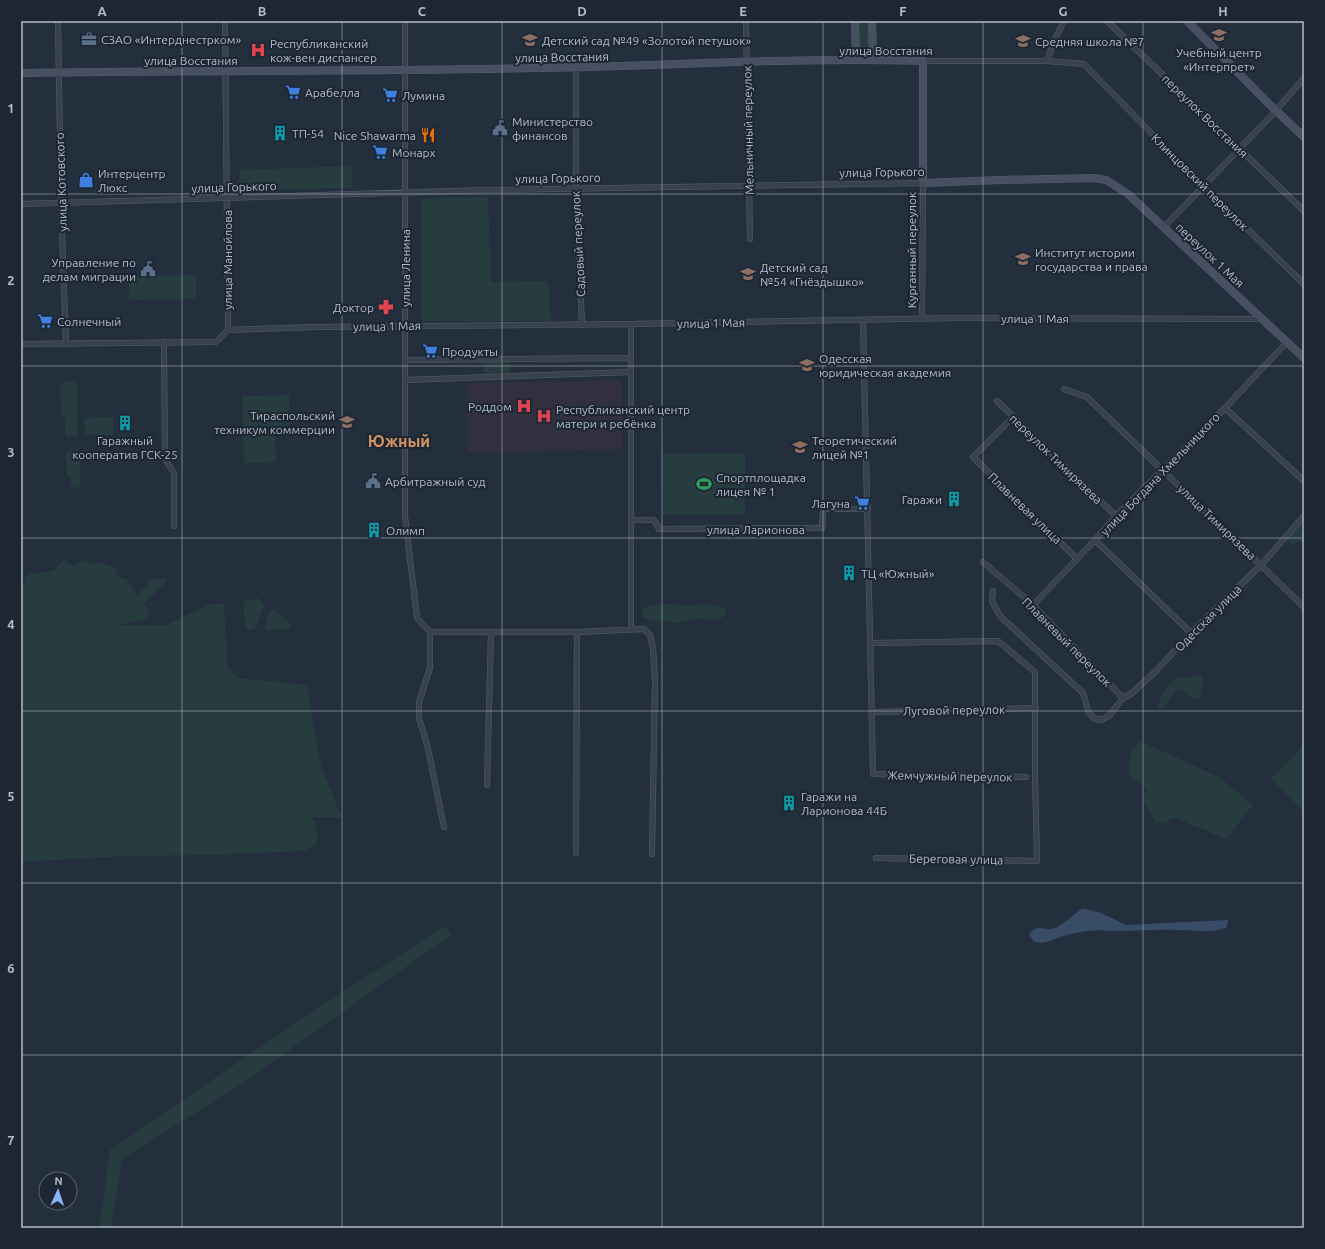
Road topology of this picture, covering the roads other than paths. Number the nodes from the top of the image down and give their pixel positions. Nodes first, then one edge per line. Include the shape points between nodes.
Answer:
1 (58, 21) edge
2 (225, 21) edge
3 (405, 21) edge
4 (746, 21) edge
5 (855, 21) edge
6 (872, 21) edge
7 (1064, 21) edge
8 (1107, 21) edge
9 (1187, 21) edge
10 (856, 60) junction
11 (873, 60) junction
12 (923, 61) junction
13 (1047, 61) junction
14 (746, 62) junction
15 (576, 67) junction
16 (404, 70) junction
17 (59, 72) junction
18 (226, 72) junction
19 (21, 73) edge
20 (1304, 78) edge
21 (1097, 79) joint
22 (1276, 110) junction
23 (1304, 136) edge
24 (1239, 149) junction
25 (1095, 178) joint
26 (923, 183) junction
27 (749, 186) junction
28 (1203, 186) junction
29 (576, 188) junction
30 (406, 193) junction
31 (227, 198) junction
32 (61, 202) junction
33 (21, 204) edge
34 (1304, 212) edge
35 (1164, 227) junction
36 (750, 238) dead end
37 (1304, 284) edge
38 (922, 319) junction
39 (1263, 319) junction
40 (863, 320) junction
41 (631, 324) junction
42 (582, 325) junction
43 (405, 326) junction
44 (228, 330) junction
45 (164, 342) junction
46 (1287, 342) junction
47 (66, 343) junction
48 (21, 344) edge
49 (631, 358) junction
50 (1304, 358) edge
51 (405, 360) junction
52 (631, 372) junction
53 (405, 380) junction
54 (1064, 389) dead end
55 (997, 401) dead end
56 (1225, 408) junction
57 (1013, 416) junction
58 (1162, 470) junction
59 (1304, 481) edge
60 (868, 509) junction
61 (1116, 516) junction
62 (1304, 516) edge
63 (632, 520) junction
64 (174, 526) dead end
65 (1095, 540) junction
66 (1077, 559) junction
67 (983, 562) dead end
68 (1261, 565) junction
69 (993, 591) dead end
70 (1033, 605) junction
71 (1304, 607) edge
72 (631, 629) junction
73 (430, 632) junction
74 (491, 632) junction
75 (577, 632) junction
76 (1191, 633) junction
77 (871, 642) junction
78 (1123, 698) junction
79 (1036, 708) junction
80 (872, 712) junction
81 (1026, 777) dead end
82 (487, 785) dead end
83 (444, 827) dead end
84 (576, 853) dead end
85 (652, 854) dead end
86 (876, 858) dead end

1 - 17 street, улица Котовского
2 - 18 street, улица Манойлова
3 - 16 street, улица Ленина
4 - 14 street, Мельничный переулок
5 - 10 street
6 - 11 street
7 - 13 street
8 - 24 street, переулок Восстания
9 - 22 street
10 - 11 street, улица Восстания
10 - 14 street, улица Восстания
11 - 12 street, улица Восстания
12 - 13 street, улица Восстания
12 - 26 street, Курганный переулок
13 - 21 street, улица Восстания via 1084,64
14 - 15 street, улица Восстания
14 - 27 street, Мельничный переулок
15 - 16 street, улица Восстания
15 - 29 street, Садовый переулок
16 - 18 street, улица Восстания
16 - 30 street, улица Ленина
17 - 18 street, улица Восстания
17 - 19 street, улица Восстания
17 - 32 street, улица Котовского
18 - 31 street, улица Манойлова
20 - 22 street
21 - 28 street, Клинцовский переулок
22 - 23 street
22 - 24 street
24 - 28 street
24 - 34 street, переулок Восстания
25 - 26 street, улица Горького
25 - 35 street, переулок 1 Мая via 1106,180 1128,194
26 - 27 street, улица Горького
26 - 38 street, Курганный переулок
27 - 29 street, улица Горького
27 - 36 street, Мельничный переулок
28 - 35 street
28 - 37 street, Клинцовский переулок
29 - 30 street, улица Горького
29 - 42 street, Садовый переулок
30 - 31 street, улица Горького
30 - 43 street, улица Ленина
31 - 32 street, улица Горького
31 - 44 street, улица Манойлова
32 - 33 street, улица Горького
32 - 47 street, улица Котовского
35 - 39 street, переулок 1 Мая
38 - 39 street, улица 1 Мая
38 - 40 street, улица 1 Мая
39 - 46 street, переулок 1 Мая
40 - 41 street, улица 1 Мая
40 - 60 street
41 - 42 street, улица 1 Мая
41 - 49 street
42 - 43 street, улица 1 Мая
43 - 44 street, улица 1 Мая
43 - 51 street, улица Ленина
44 - 45 street via 216,342
45 - 47 street
45 - 64 street via 165,459 174,472
46 - 50 street, переулок 1 Мая
46 - 56 street, улица Богдана Хмельницкого
47 - 48 street
49 - 51 street
49 - 52 street
51 - 53 street, улица Ленина
52 - 53 street
52 - 63 street
53 - 73 street, улица Ленина via 405,516 417,618
54 - 58 street, улица Тимирязева via 1087,397
55 - 57 street, переулок Тимирязева
56 - 58 street, улица Богдана Хмельницкого
56 - 59 street
57 - 61 street, переулок Тимирязева
57 - 66 street, Плавневая улица via 973,458
58 - 61 street, улица Богдана Хмельницкого
58 - 68 street, улица Тимирязева
60 - 63 street, улица Ларионова via 826,509 822,514 822,528 659,529 654,520
60 - 77 street
61 - 65 street, улица Богдана Хмельницкого
62 - 68 street, Одесская улица
63 - 72 street
65 - 66 street, улица Богдана Хмельницкого
65 - 76 street
66 - 70 street, улица Богдана Хмельницкого
67 - 70 street, Плавневый переулок
68 - 71 street, улица Тимирязева
68 - 76 street, Одесская улица
69 - 78 street, Одесская улица via 992,601 1000,616 1083,693 1089,713 1094,718 1101,720 1109,716
70 - 78 street, Плавневый переулок
72 - 75 street
72 - 85 street via 644,629 650,635 653,648 655,680
73 - 74 street
73 - 83 street via 430,668 419,702 419,718
74 - 75 street
74 - 82 street
75 - 84 street
76 - 78 street, Одесская улица via 1139,688
77 - 79 street via 998,641 1035,672
77 - 80 street
79 - 80 street, Луговой переулок
79 - 86 street, Береговая улица via 1037,861
80 - 81 street, Жемчужный переулок via 873,774

